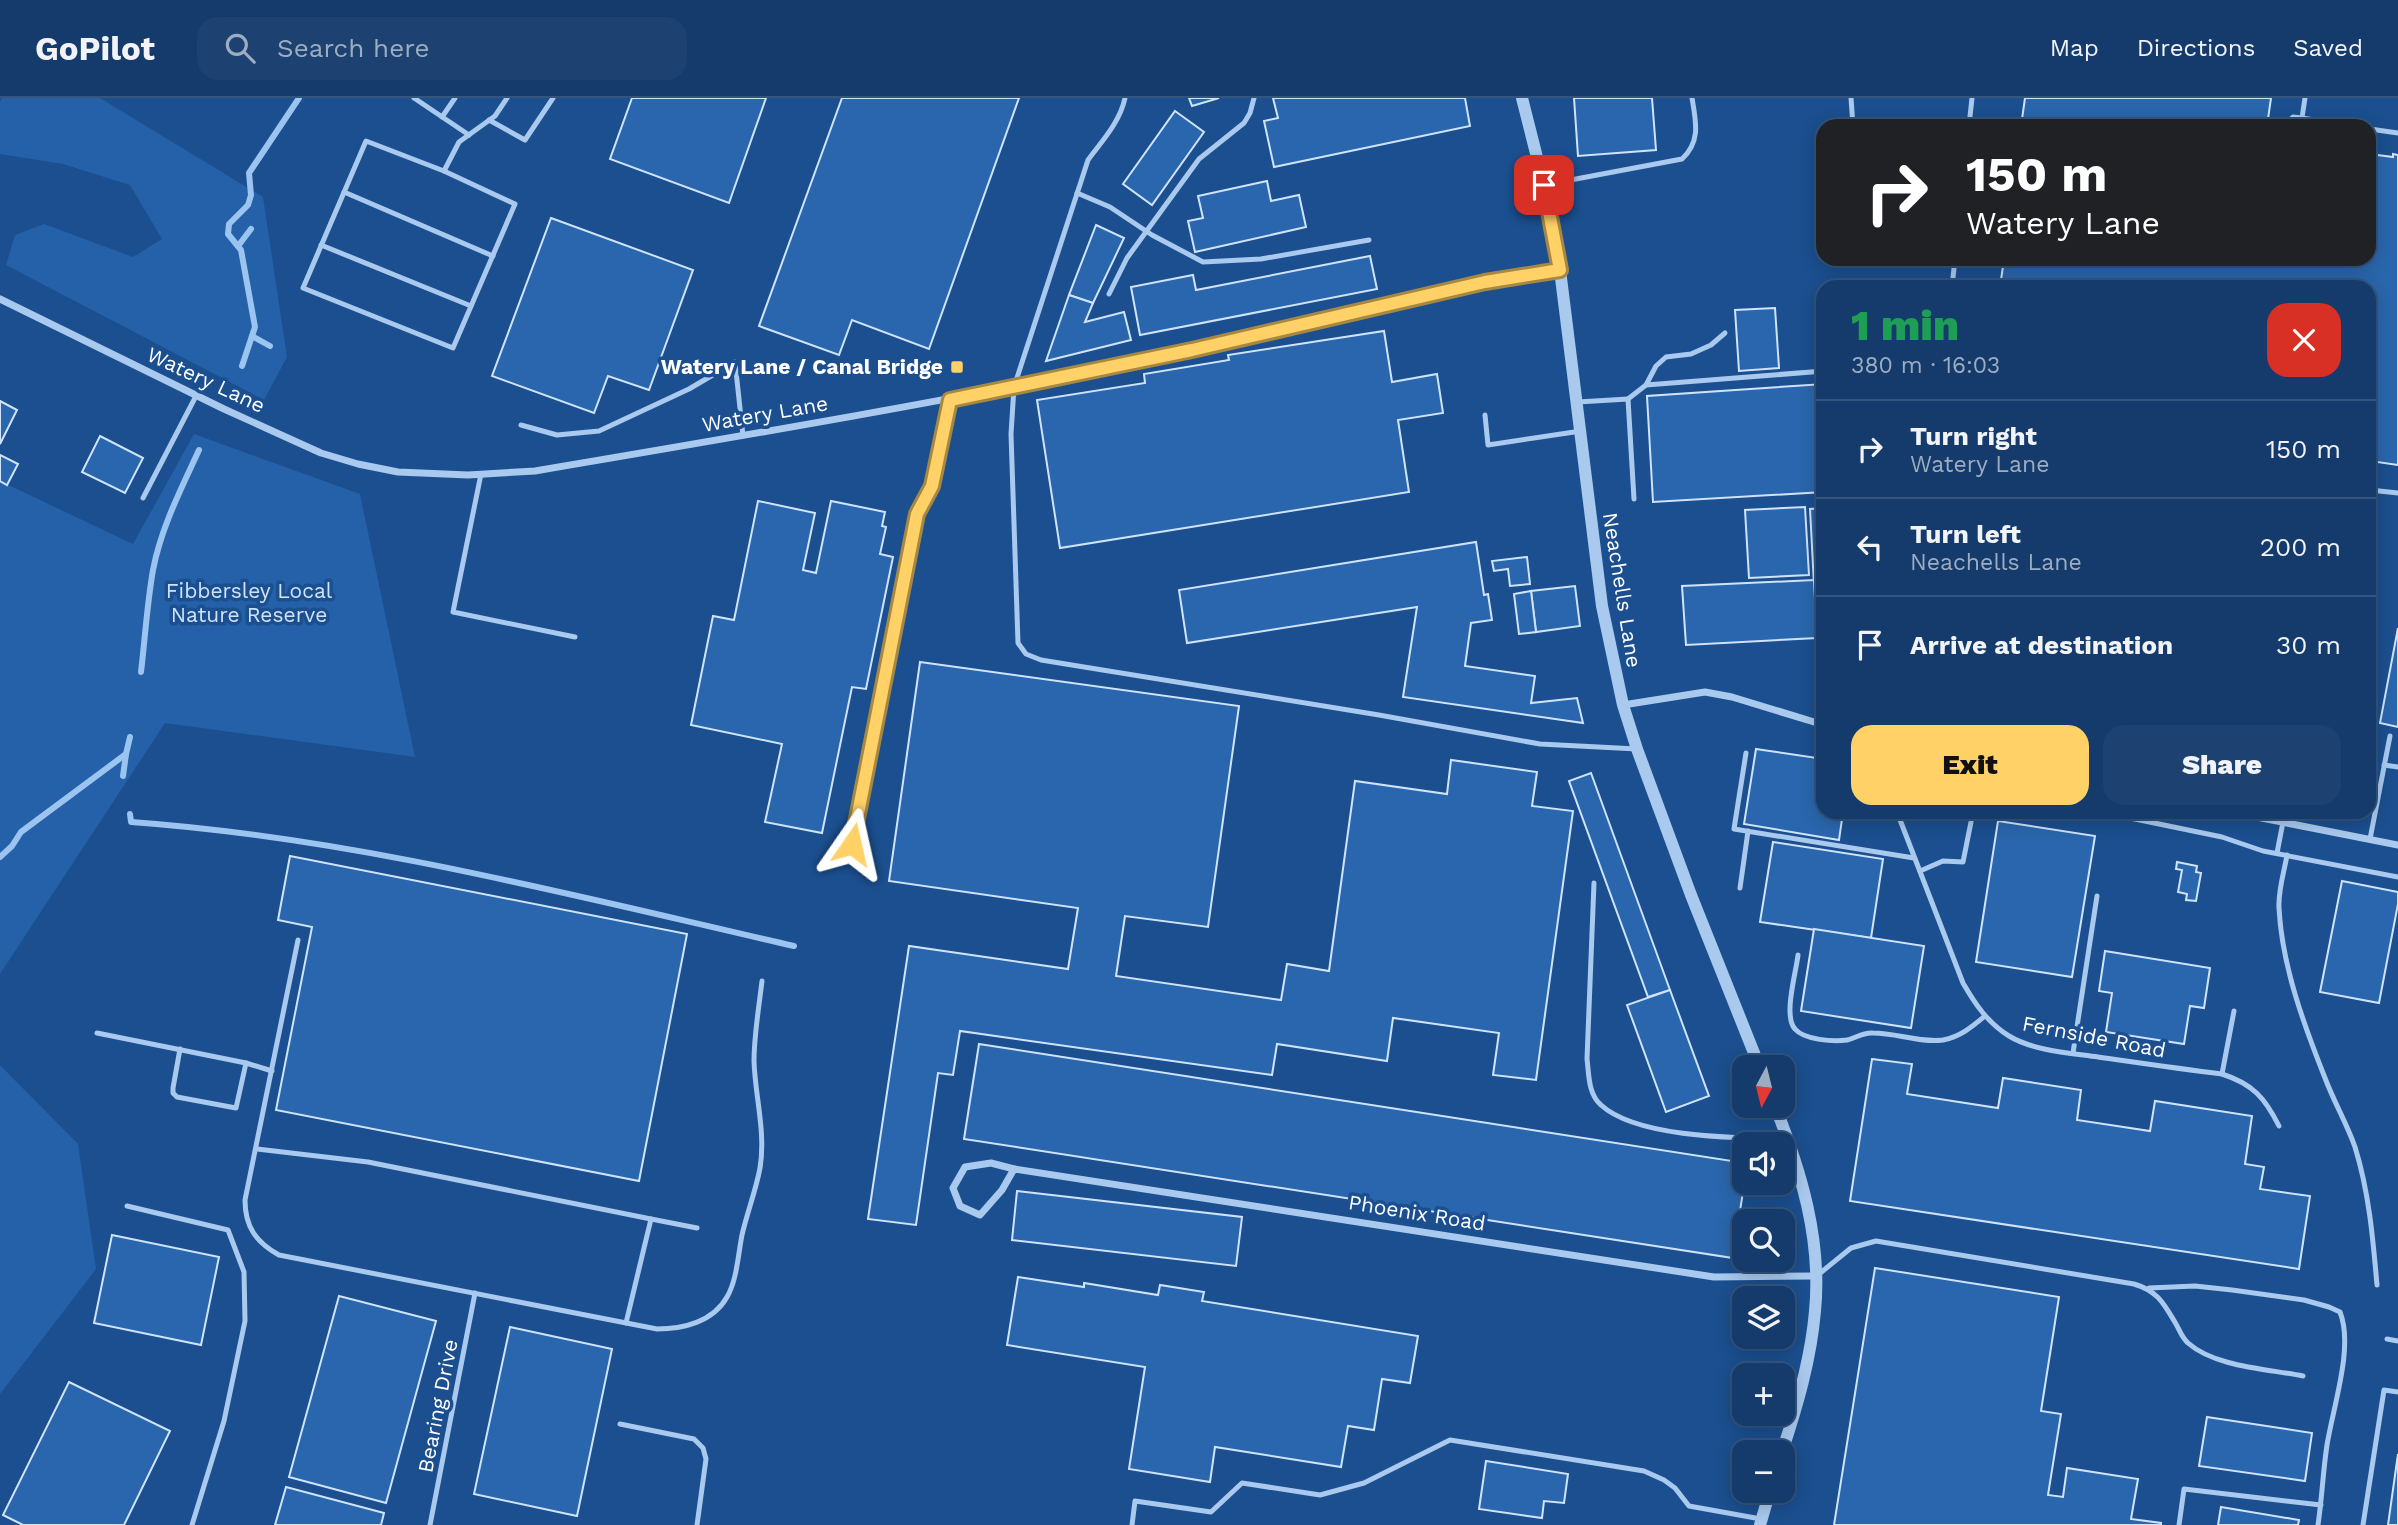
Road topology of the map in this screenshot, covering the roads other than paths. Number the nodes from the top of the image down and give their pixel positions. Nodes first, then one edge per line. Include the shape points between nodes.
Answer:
1 (414, 98) edge
2 (455, 98) edge
3 (507, 98) edge
4 (553, 98) edge
5 (1125, 98) edge
6 (1254, 98) edge
7 (1522, 98) edge
8 (1692, 98) edge
9 (1851, 98) edge
10 (1972, 98) edge
11 (2305, 98) edge
12 (442, 117) junction
13 (2302, 118) junction
14 (1852, 119) edge
15 (1970, 119) edge
16 (2291, 119) edge
17 (2308, 119) edge
18 (489, 120) junction
19 (2376, 130) edge
20 (2398, 134) edge
21 (469, 135) junction
22 (444, 171) junction
23 (1544, 185) junction
24 (344, 192) junction
25 (1077, 193) junction
26 (1147, 232) junction
27 (1369, 240) dead end
28 (321, 245) junction
29 (493, 256) junction
30 (1560, 270) junction
31 (1109, 294) dead end
32 (0, 299) edge
33 (471, 306) junction
34 (1726, 333) dead end
35 (1816, 372) edge
36 (1646, 385) junction
37 (1014, 387) junction
38 (195, 396) junction
39 (1628, 399) junction
40 (950, 400) junction
41 (1578, 402) junction
42 (1485, 415) dead end
43 (521, 425) dead end
44 (1581, 431) junction
45 (743, 436) junction
46 (481, 474) junction
47 (2376, 491) edge
48 (2398, 493) edge
49 (142, 498) dead end
50 (1634, 499) dead end
51 (575, 637) dead end
52 (1623, 705) junction
53 (1816, 723) edge
54 (2390, 736) dead end
55 (1637, 749) junction
56 (1746, 753) dead end
57 (2384, 765) junction
58 (2398, 767) edge
59 (2376, 807) edge
60 (1900, 819) edge
61 (2135, 819) edge
62 (2267, 819) edge
63 (2374, 819) edge
64 (1971, 822) dead end
65 (2283, 822) junction
66 (1748, 831) junction
67 (2370, 839) junction
68 (852, 844) dead end
69 (2398, 845) edge
70 (2277, 853) junction
71 (2287, 855) junction
72 (1914, 858) junction
73 (1920, 871) junction
74 (2398, 877) edge
75 (1594, 883) dead end
76 (1740, 888) dead end
77 (2097, 895) dead end
78 (298, 940) dead end
79 (1798, 955) dead end
80 (762, 981) dead end
81 (2234, 1011) dead end
82 (1985, 1016) junction
83 (97, 1033) dead end
84 (180, 1049) junction
85 (2073, 1053) junction
86 (1755, 1055) edge
87 (246, 1062) junction
88 (272, 1071) junction
89 (2222, 1074) junction
90 (2279, 1126) dead end
91 (1732, 1138) edge
92 (257, 1149) junction
93 (1795, 1159) edge
94 (1014, 1169) junction
95 (127, 1206) dead end
96 (651, 1219) junction
97 (697, 1228) dead end
98 (1816, 1276) junction
99 (2377, 1285) dead end
100 (2149, 1288) junction
101 (475, 1293) junction
102 (626, 1323) junction
103 (2387, 1339) dead end
104 (2398, 1341) edge
105 (2303, 1376) dead end
106 (2398, 1392) edge
107 (620, 1424) dead end
108 (1786, 1440) edge
109 (1766, 1503) edge
110 (2321, 1505) junction
111 (1760, 1522) edge
112 (191, 1525) edge
113 (430, 1525) edge
114 (697, 1525) edge
115 (1132, 1525) edge
116 (2179, 1525) edge
117 (2318, 1525) edge
118 (2363, 1525) edge

1 - 12 lane
2 - 12 lane
3 - 18 lane
4 - 18 lane via 525,140
5 - 25 lane via 1110,132 1088,160
6 - 26 lane via 1244,123 1199,159
7 - 23 street, Neachells Lane
8 - 23 lane via 1696,139 1682,159
9 - 14 lane
10 - 15 lane
11 - 13 lane
12 - 21 lane
13 - 16 lane
13 - 17 lane
18 - 21 lane
19 - 20 lane
21 - 22 lane via 459,142
22 - 24 lane via 366,141
22 - 29 lane via 515,204
23 - 30 street, Neachells Lane
24 - 28 lane
24 - 29 lane
25 - 26 lane via 1110,207
25 - 37 lane
26 - 27 lane via 1203,262 1261,259
26 - 31 lane
28 - 33 lane
28 - 33 lane via 303,288 453,348
29 - 33 lane
30 - 37 street, Watery Lane via 1485,282
30 - 41 street, Neachells Lane
32 - 38 street, Watery Lane
34 - 36 lane via 1691,354 1665,357
35 - 36 lane
36 - 39 lane
37 - 40 street, Watery Lane
37 - 55 lane via 1011,434 1018,643 1026,654 1541,744
38 - 46 street, Watery Lane via 321,453 358,464 398,472
38 - 49 lane
39 - 41 lane
39 - 50 lane
40 - 45 street, Watery Lane
40 - 68 lane via 932,486 917,514
41 - 44 street, Neachells Lane
42 - 44 lane via 1488,445
43 - 45 lane via 556,435 600,431 735,362
44 - 52 street, Neachells Lane via 1602,606
45 - 46 street, Watery Lane via 535,471
46 - 51 lane via 453,612
47 - 48 lane
52 - 53 street via 1705,692
52 - 55 street, Neachells Lane
54 - 57 lane
55 - 86 street, Neachells Lane
56 - 66 lane via 1734,829
57 - 58 lane
57 - 59 lane
60 - 72 lane, Fernside Road
61 - 70 lane
62 - 65 street
63 - 67 lane
64 - 73 lane via 1963,862 1943,861
65 - 67 street
65 - 70 lane
66 - 72 lane
66 - 76 lane
67 - 69 street
70 - 71 lane
71 - 74 lane
71 - 99 lane via 2279,906 2284,952 2306,1027 2361,1171
72 - 73 lane, Fernside Road
73 - 82 lane, Fernside Road via 1963,983
75 - 91 lane via 1587,1059 1593,1094 1600,1104 1629,1122
77 - 85 lane
78 - 88 lane
79 - 82 lane via 1789,1012 1796,1031 1805,1036 1850,1040 1871,1032 1945,1040
80 - 102 lane via 754,1062 760,1167 727,1298 708,1317 674,1329
81 - 89 lane
82 - 85 lane, Fernside Road via 2010,1036 2031,1045
83 - 84 lane
84 - 87 lane
84 - 87 lane via 173,1088 177,1097 236,1108
85 - 89 lane, Fernside Road
87 - 88 lane
88 - 92 lane
89 - 90 lane, Fernside Road via 2255,1090
92 - 96 lane via 368,1162
92 - 101 lane via 245,1213 249,1228 268,1249 279,1255
93 - 98 street via 1808,1203
94 - 94 street, Phoenix Road via 980,1215 960,1206 953,1188 965,1167 991,1163
94 - 98 street, Phoenix Road via 1714,1277
95 - 112 lane via 228,1230 244,1272 245,1321 224,1421
96 - 97 lane
96 - 102 lane
98 - 100 lane via 1851,1248 1876,1241
98 - 108 street via 1805,1374
100 - 105 lane via 2185,1341 2198,1351 2219,1360
100 - 110 lane via 2232,1290 2304,1300 2340,1312 2345,1324 2343,1357
101 - 102 lane
101 - 113 lane, Bearing Drive
103 - 104 lane
106 - 118 lane via 2384,1390
107 - 114 lane via 694,1439 703,1448
109 - 111 street
110 - 116 lane via 2183,1489
110 - 117 lane
111 - 115 lane via 1689,1506 1675,1488 1644,1471 1450,1440 1364,1483 1320,1494 1242,1483 1210,1512 1135,1501

